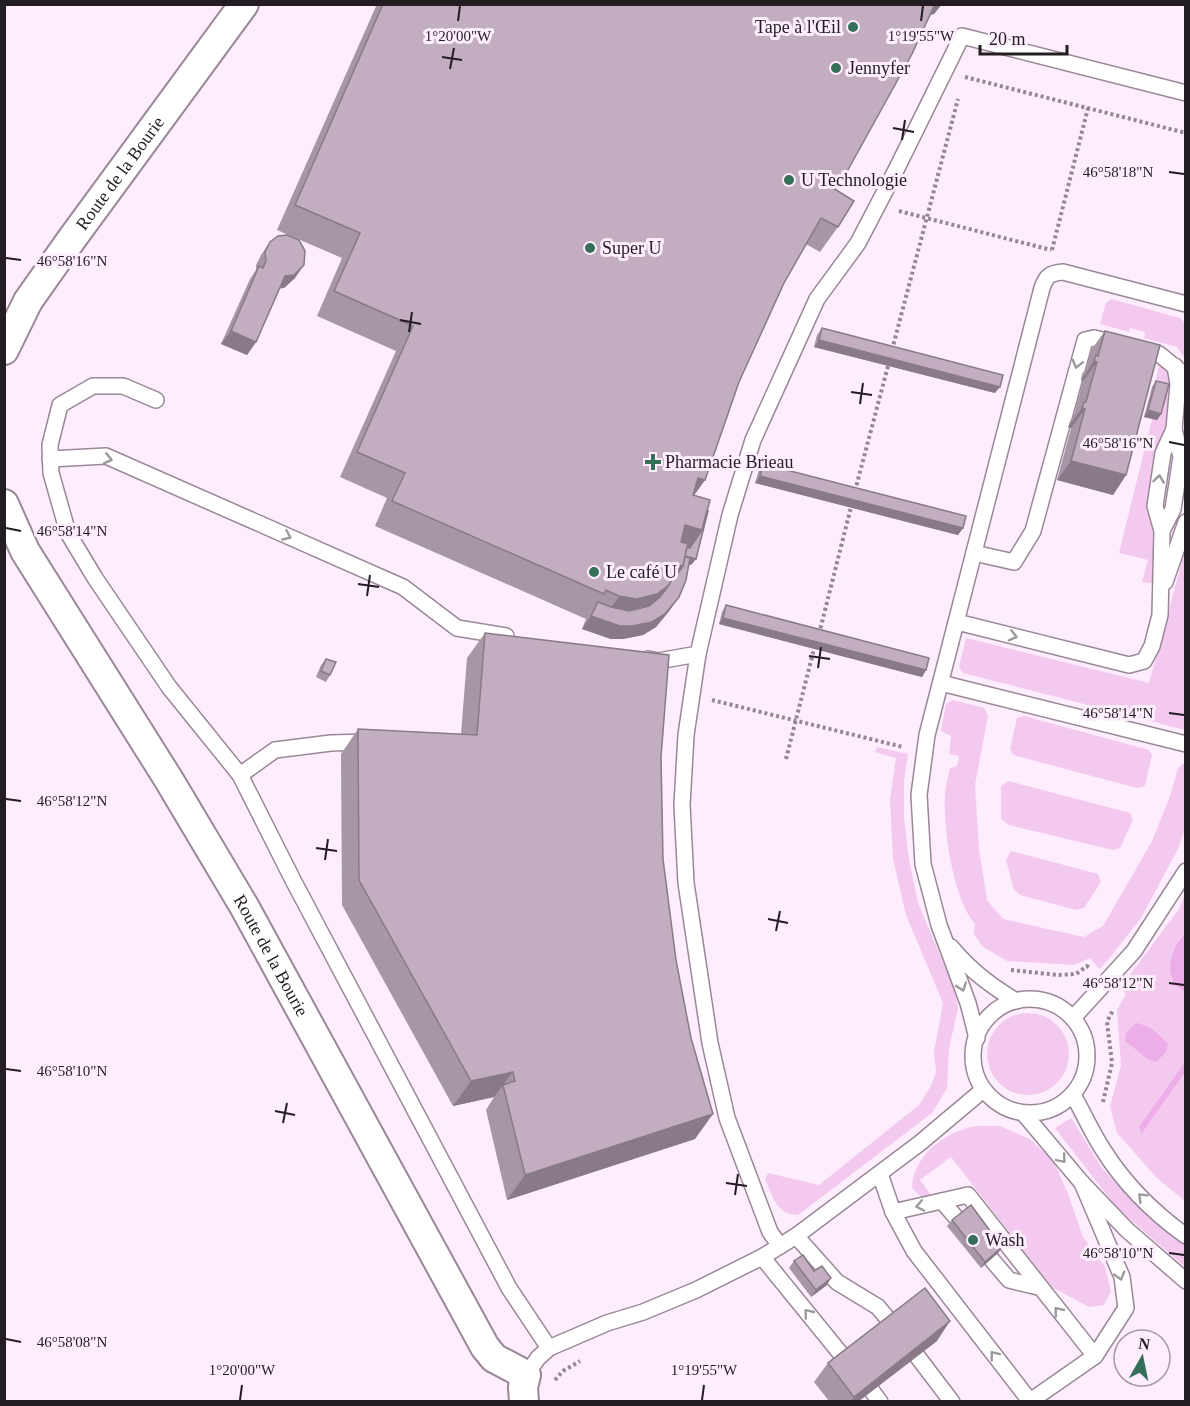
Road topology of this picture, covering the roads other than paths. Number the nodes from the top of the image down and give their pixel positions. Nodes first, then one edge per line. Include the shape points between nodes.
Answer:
1 (244, 4) edge
2 (1185, 93) edge
3 (1185, 304) edge
4 (4, 350) edge
5 (1180, 371) edge
6 (156, 400) dead end
7 (50, 459) junction
8 (4, 504) edge
9 (1185, 522) edge
10 (974, 553) junction
11 (1160, 596) junction
12 (957, 622) junction
13 (525, 640) edge
14 (698, 654) junction
15 (638, 658) edge
16 (941, 683) junction
17 (386, 742) edge
18 (1185, 744) edge
19 (240, 775) junction
20 (1185, 871) edge
21 (944, 937) junction
22 (1016, 1001) junction
23 (1073, 1018) junction
24 (977, 1038) junction
25 (983, 1090) junction
26 (1073, 1095) junction
27 (1024, 1114) junction
28 (880, 1174) junction
29 (1082, 1183) junction
30 (942, 1201) junction
31 (893, 1212) junction
32 (796, 1236) junction
33 (1185, 1236) edge
34 (780, 1246) junction
35 (762, 1257) junction
36 (1185, 1281) edge
37 (1038, 1287) junction
38 (891, 1323) edge
39 (549, 1348) junction
40 (917, 1356) edge
41 (1095, 1356) junction
42 (845, 1359) edge
43 (525, 1388) edge
44 (952, 1401) edge
45 (1030, 1401) edge

1 - 4 street, Route de la Bourie via 28,301
2 - 14 lane via 962,36 858,243 817,299 753,440 730,515
3 - 10 lane via 1063,272 1046,278
5 -> 10 lane via 1159,354 1094,338 1085,340 1033,531 1014,562
11 -> 5 lane via 1162,531 1155,506 1162,453 1174,429
6 - 7 lane via 123,386 93,386 60,405
7 -> 13 lane via 106,456 403,587 457,628
7 - 19 lane via 68,533 168,687
8 - 43 street, Route de la Bourie via 25,551 244,906 485,1347
9 - 11 lane
10 - 12 lane
12 -> 11 lane via 1129,665 1144,661 1152,646 1160,615
12 - 16 lane
14 - 15 lane via 658,661
14 - 34 lane via 686,735 682,805 686,883 702,1001 727,1118 770,1232
16 - 18 lane
16 - 21 lane via 924,751 919,795 923,864
17 - 19 lane via 275,750
19 - 39 lane via 509,1288
20 - 23 lane via 1134,951
21 - 22 lane via 986,983
21 -> 24 lane
22 - 23 lane via 1042,1000
22 - 24 lane via 995,1010 982,1024
23 - 26 lane via 1081,1029 1088,1055 1085,1075
24 - 25 lane via 974,1069
25 - 27 lane via 998,1104
25 - 28 lane
26 - 27 lane via 1057,1107
33 -> 26 lane via 1133,1189 1102,1149
27 -> 29 lane
28 - 31 lane
28 - 32 lane
29 - 36 lane via 1127,1230
29 -> 41 lane via 1122,1277 1126,1308
30 -> 31 lane
30 - 37 lane via 1009,1280
30 - 37 lane via 968,1195
45 -> 31 lane via 914,1251
32 - 34 lane
32 - 38 lane via 837,1282 879,1307
34 - 35 lane
35 - 39 lane via 696,1290
42 -> 35 lane
41 -> 37 lane
39 - 43 lane via 538,1358
40 - 44 lane
41 - 45 lane

